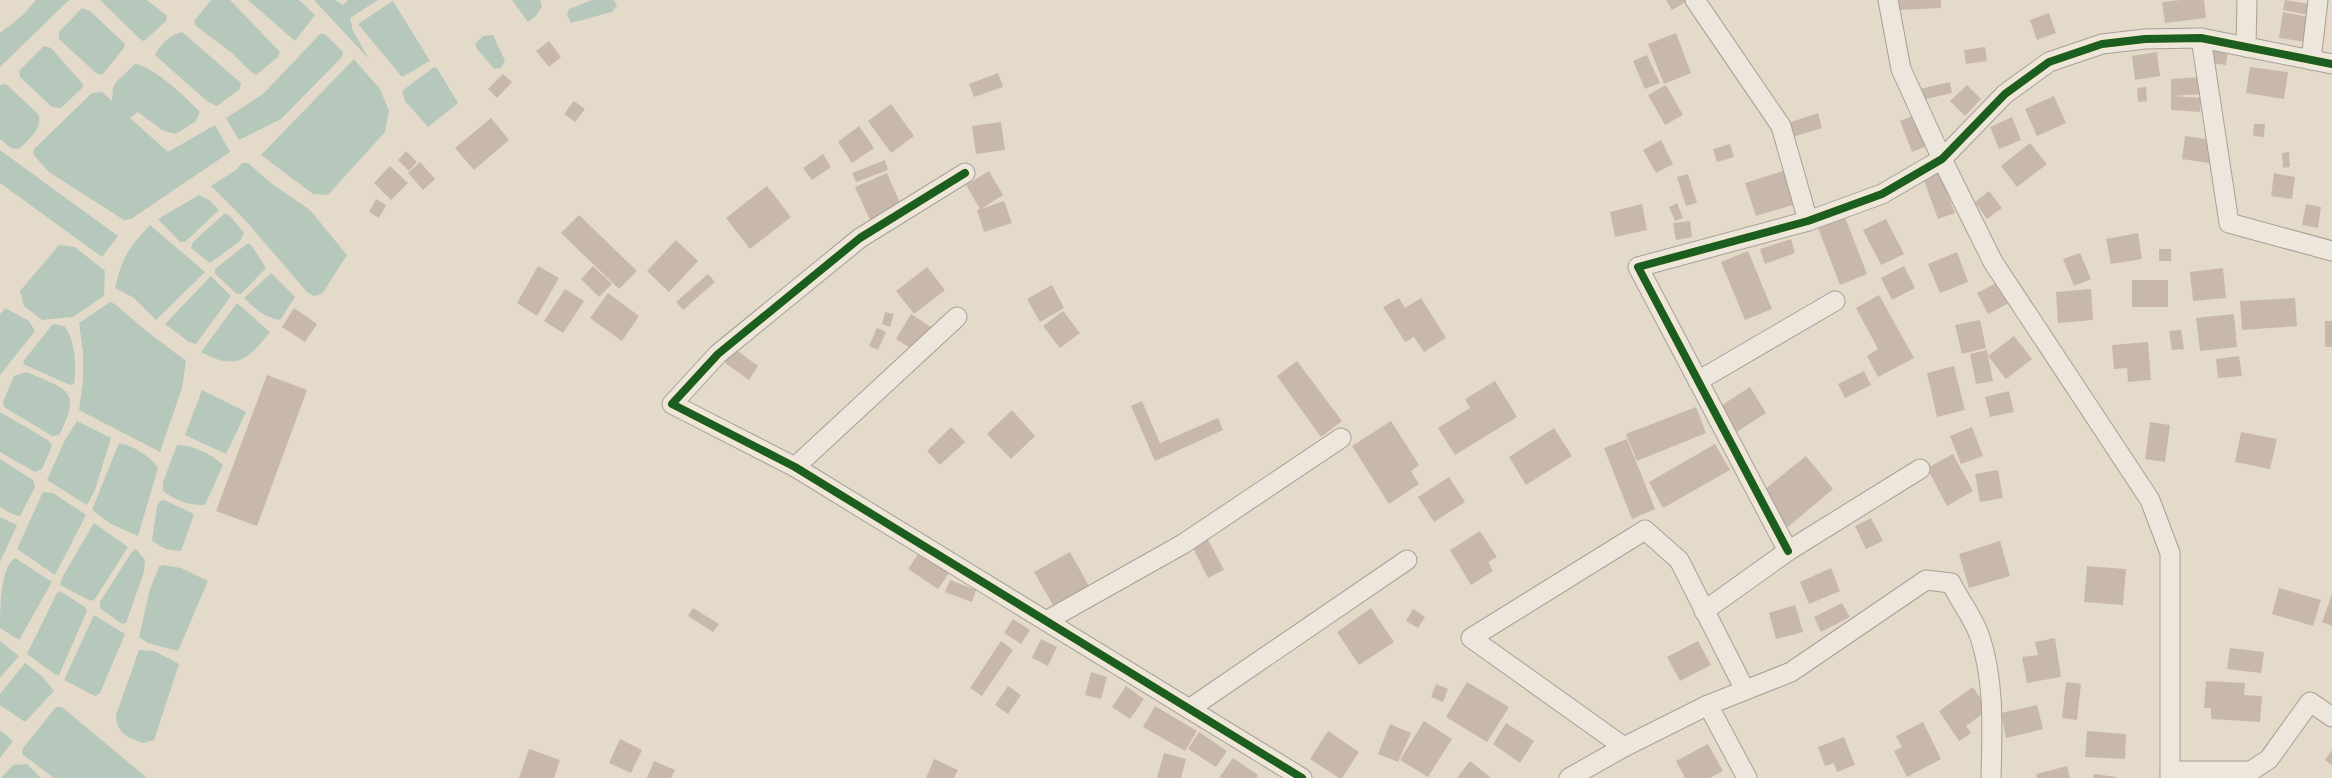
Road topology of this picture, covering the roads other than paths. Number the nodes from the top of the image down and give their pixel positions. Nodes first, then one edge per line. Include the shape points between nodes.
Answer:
1 (1695, 0) edge
2 (1888, 0) edge
3 (2247, 0) edge
4 (2318, 0) edge
5 (2201, 38) junction
6 (2246, 47) junction
7 (2311, 60) junction
8 (2332, 64) edge
9 (1942, 158) junction
10 (964, 173) dead end
11 (1808, 221) junction
12 (2332, 251) edge
13 (1835, 301) dead end
14 (957, 317) dead end
15 (1698, 381) junction
16 (1341, 438) dead end
17 (795, 468) junction
18 (1920, 469) dead end
19 (1788, 551) junction
20 (1407, 560) dead end
21 (1704, 611) junction
22 (1046, 621) junction
23 (1745, 690) junction
24 (1708, 706) junction
25 (1189, 709) junction
26 (2332, 718) edge
27 (1624, 747) junction
28 (2170, 775) edge
29 (1302, 778) edge
30 (1569, 778) edge
31 (1747, 778) edge
32 (1991, 778) edge

1 - 11 street via 1781,126
2 - 9 street via 1901,69
3 - 6 street
4 - 7 street
5 - 6 street
5 - 9 street via 2102,44 2049,62 2005,94
5 - 12 street via 2229,223
6 - 7 street
7 - 8 street
9 - 11 street via 1882,194
9 - 28 street via 1993,262 2150,500 2170,553
10 - 17 street via 860,238 718,354 672,404
11 - 15 street via 1638,267
13 - 15 street
14 - 17 street
15 - 19 street
16 - 22 street via 1183,544
17 - 22 street
18 - 19 street
19 - 21 street
20 - 25 street
21 - 23 street
21 - 27 street via 1679,560 1645,530 1470,638
22 - 25 street
23 - 24 street
23 - 32 street via 1791,672 1926,580 1951,583 1980,636 1988,670 1992,700
24 - 27 street
24 - 31 street
25 - 29 street
26 - 28 street via 2310,702 2269,759 2251,771
27 - 30 street

